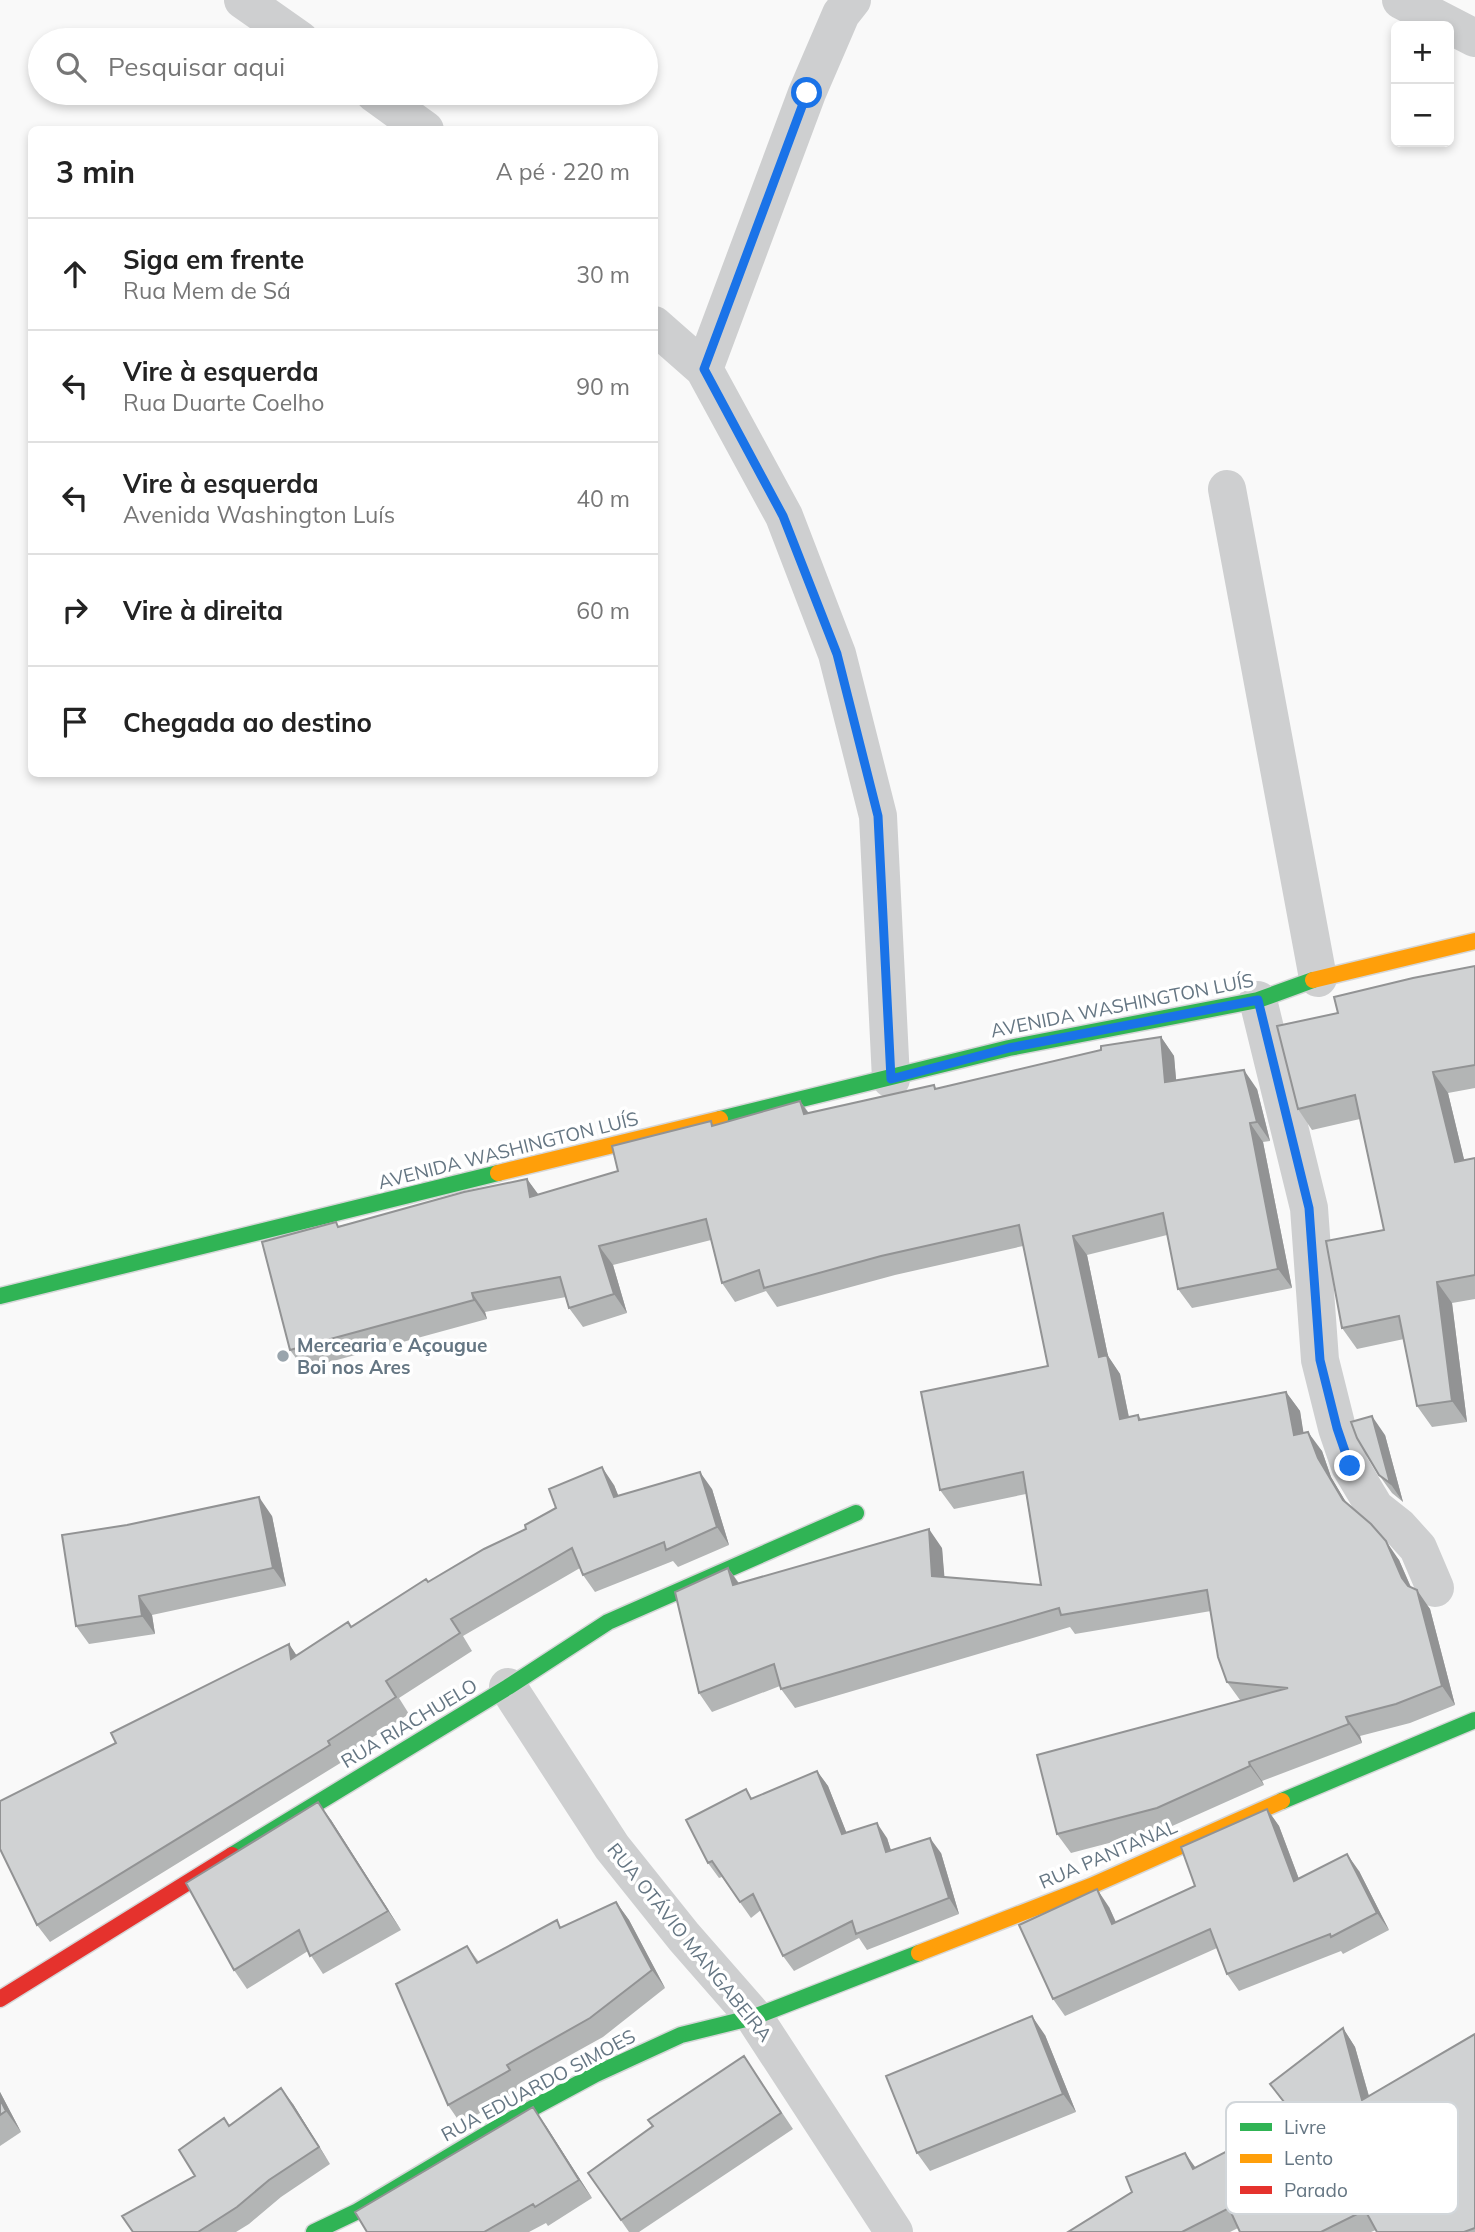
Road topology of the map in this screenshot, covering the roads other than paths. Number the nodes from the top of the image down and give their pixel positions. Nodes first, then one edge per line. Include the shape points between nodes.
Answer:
1 (243, 0) edge
2 (852, 0) edge
3 (1401, 0) edge
4 (283, 28) edge
5 (1475, 38) edge
6 (391, 105) edge
7 (419, 126) edge
8 (658, 329) edge
9 (704, 369) junction
10 (1227, 489) dead end
11 (1475, 941) edge
12 (1318, 978) junction
13 (1258, 1000) junction
14 (891, 1079) junction
15 (0, 1296) edge
16 (856, 1513) dead end
17 (1435, 1588) dead end
18 (508, 1687) junction
19 (1475, 1720) edge
20 (0, 1999) edge
21 (754, 2017) junction
22 (314, 2232) edge
23 (894, 2232) edge

1 - 4 street
2 - 9 street via 841,14 807,93
3 - 5 street
6 - 7 street
8 - 9 street
9 - 14 street via 783,516 837,654 878,816
10 - 12 street
11 - 12 street, AVENIDA WASHINGTON LUÍS
12 - 13 street, AVENIDA WASHINGTON LUÍS
13 - 14 street, AVENIDA WASHINGTON LUÍS via 1009,1048
13 - 17 street via 1309,1208 1320,1360 1337,1428 1350,1466 1375,1508 1418,1548
14 - 15 street, AVENIDA WASHINGTON LUÍS
16 - 18 street, RUA RIACHUELO via 608,1622
18 - 20 street, RUA RIACHUELO
18 - 21 street, RUA OTÁVIO MANGABEIRA via 612,1847
19 - 21 street, RUA PANTANAL via 1091,1886
21 - 22 street, RUA EDUARDO SIMOES via 681,2035 596,2074
21 - 23 street, RUA OTÁVIO MANGABEIRA

